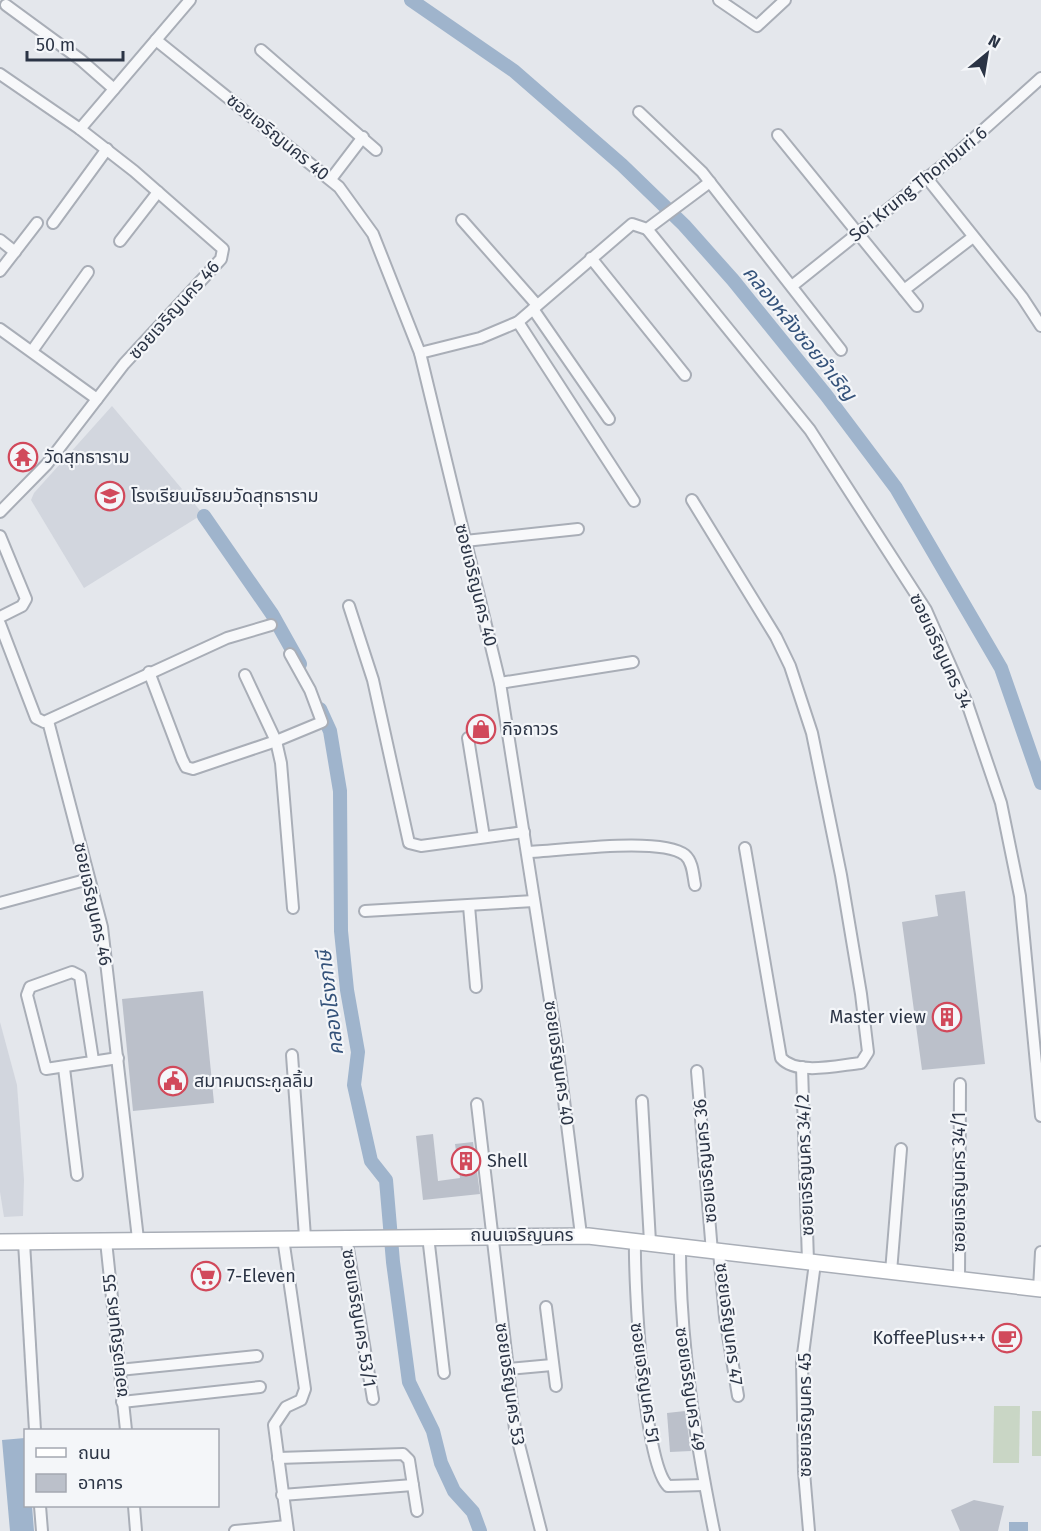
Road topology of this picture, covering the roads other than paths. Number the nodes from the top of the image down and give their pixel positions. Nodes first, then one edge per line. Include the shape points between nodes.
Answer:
1 (190, 0) edge
2 (718, 0) edge
3 (785, 0) edge
4 (6, 5) dead end
5 (156, 40) junction
6 (261, 50) dead end
7 (0, 74) edge
8 (1041, 78) edge
9 (114, 89) junction
10 (639, 112) dead end
11 (80, 129) junction
12 (778, 135) dead end
13 (363, 137) junction
14 (107, 149) junction
15 (376, 150) dead end
16 (926, 177) junction
17 (331, 179) junction
18 (710, 182) junction
19 (158, 192) junction
20 (462, 220) dead end
21 (37, 223) dead end
22 (53, 223) dead end
23 (647, 229) junction
24 (858, 233) junction
25 (973, 237) junction
26 (0, 240) edge
27 (120, 242) dead end
28 (15, 252) junction
29 (591, 258) junction
30 (0, 271) edge
31 (88, 272) dead end
32 (792, 286) junction
33 (904, 290) junction
34 (917, 306) dead end
35 (535, 307) junction
36 (518, 322) junction
37 (1041, 326) edge
38 (0, 329) edge
39 (841, 350) dead end
40 (32, 351) junction
41 (420, 353) junction
42 (685, 375) dead end
43 (97, 399) junction
44 (609, 419) dead end
45 (692, 500) dead end
46 (634, 501) dead end
47 (0, 513) edge
48 (578, 529) dead end
49 (0, 536) edge
50 (465, 541) junction
51 (349, 606) dead end
52 (0, 618) edge
53 (0, 624) edge
54 (271, 625) dead end
55 (290, 654) dead end
56 (633, 662) dead end
57 (149, 672) junction
58 (245, 675) dead end
59 (500, 683) junction
60 (48, 721) junction
61 (468, 738) dead end
62 (276, 741) junction
63 (524, 832) junction
64 (484, 837) junction
65 (745, 848) dead end
66 (527, 852) junction
67 (89, 879) junction
68 (695, 885) dead end
69 (534, 901) junction
70 (0, 903) edge
71 (469, 906) junction
72 (293, 908) dead end
73 (365, 911) dead end
74 (476, 987) dead end
75 (292, 1055) dead end
76 (118, 1058) junction
77 (93, 1060) junction
78 (802, 1067) junction
79 (64, 1068) junction
80 (697, 1071) dead end
81 (960, 1084) dead end
82 (642, 1101) dead end
83 (477, 1104) dead end
84 (1041, 1116) edge
85 (901, 1149) dead end
86 (77, 1175) dead end
87 (491, 1235) junction
88 (581, 1235) junction
89 (428, 1236) junction
90 (305, 1237) junction
91 (346, 1237) junction
92 (283, 1238) junction
93 (138, 1239) junction
94 (106, 1240) junction
95 (642, 1241) junction
96 (0, 1242) edge
97 (24, 1242) junction
98 (680, 1246) junction
99 (716, 1252) junction
100 (1041, 1252) edge
101 (812, 1263) junction
102 (891, 1272) junction
103 (959, 1280) junction
104 (1040, 1289) edge
105 (546, 1307) dead end
106 (257, 1356) dead end
107 (552, 1365) junction
108 (508, 1369) junction
109 (119, 1370) junction
110 (444, 1373) dead end
111 (556, 1386) dead end
112 (260, 1387) dead end
113 (738, 1396) dead end
114 (373, 1399) dead end
115 (122, 1402) junction
116 (34, 1429) edge
117 (126, 1429) edge
118 (278, 1458) junction
119 (412, 1485) junction
120 (704, 1485) junction
121 (282, 1495) junction
122 (40, 1507) edge
123 (134, 1507) edge
124 (417, 1511) dead end
125 (287, 1529) edge
126 (42, 1531) edge
127 (136, 1531) edge
128 (235, 1531) edge
129 (541, 1531) edge
130 (714, 1531) edge
131 (809, 1531) edge

1 - 5 street
2 - 3 street via 757,26
4 - 9 street
5 - 9 street
5 - 17 street, ซอยเจริญนคร 40
6 - 13 street
7 - 11 street, ซอยเจริญนคร 46
8 - 16 street, Soi Krung Thonburi 6
9 - 11 street
10 - 18 street
11 - 14 street, ซอยเจริญนคร 46
12 - 24 street
13 - 15 street
13 - 17 street
14 - 19 street, ซอยเจริญนคร 46
14 - 22 street
16 - 24 street, Soi Krung Thonburi 6
16 - 25 street
17 - 41 street, ซอยเจริญนคร 40 via 373,234
18 - 23 street
18 - 32 street
19 - 27 street
19 - 43 street, ซอยเจริญนคร 46 via 221,246 223,256
20 - 35 street
21 - 28 street
23 - 29 street via 632,224
23 - 84 street, ซอยเจริญนคร 34 via 810,430 930,620 971,715 1011,847 1020,896
24 - 32 street, Soi Krung Thonburi 6
24 - 33 street
25 - 33 street
25 - 37 street
26 - 28 street
28 - 30 street
29 - 35 street
29 - 42 street
31 - 40 street
32 - 39 street
33 - 34 street
35 - 36 street
35 - 44 street
36 - 41 street via 480,338
36 - 46 street
38 - 40 street
40 - 43 street
41 - 50 street, ซอยเจริญนคร 40
43 - 47 street, ซอยเจริญนคร 46 via 47,464
45 - 78 street via 790,666 813,733 839,864 868,1052 861,1063
48 - 50 street
49 - 52 street via 26,600
50 - 59 street, ซอยเจริญนคร 40
51 - 64 street via 373,680 409,843 414,846
53 - 60 street, ซอยเจริญนคร 46 via 36,718
54 - 57 street via 227,638
55 - 62 street via 323,719 319,725
56 - 59 street
57 - 60 street
57 - 62 street via 186,767 193,769
58 - 62 street
59 - 63 street, ซอยเจริญนคร 40
60 - 67 street, ซอยเจริญนคร 46
61 - 64 street
62 - 72 street via 287,815
63 - 64 street
63 - 66 street, ซอยเจริญนคร 40
65 - 78 street via 778,1052 785,1063
66 - 68 street via 661,845 690,861
66 - 69 street, ซอยเจริญนคร 40
67 - 70 street
67 - 76 street, ซอยเจริญนคร 46 via 102,927
69 - 71 street
69 - 88 street, ซอยเจริญนคร 40
71 - 73 street
71 - 74 street
75 - 90 street
76 - 77 street
76 - 93 street, ซอยเจริญนคร 46
77 - 79 street
77 - 79 street via 80,976 72,972 35,984 27,995 43,1065 49,1070
78 - 101 street, ซอยเจริญนคร 34/2
79 - 86 street
80 - 99 street, ซอยเจริญนคร 36
81 - 103 street, ซอยเจริญนคร 34/1
82 - 95 street
83 - 87 street, ซอยเจริญนคร 53
85 - 102 street
87 - 88 main road, ถนนเจริญนคร
87 - 89 main road, ถนนเจริญนคร
87 - 108 street, ซอยเจริญนคร 53
88 - 95 main road, ถนนเจริญนคร
89 - 91 main road, ถนนเจริญนคร
89 - 110 street
90 - 91 main road, ถนนเจริญนคร
90 - 92 main road, ถนนเจริญนคร
91 - 114 street, ซอยเจริญนคร 53/1
92 - 93 main road, ถนนเจริญนคร
92 - 118 street via 304,1389 301,1400 286,1407 274,1425
93 - 94 main road, ถนนเจริญนคร
94 - 97 main road, ถนนเจริญนคร
94 - 109 street, ซอยเจริญนคร 55
95 - 98 main road, ถนนเจริญนคร
95 - 120 street, ซอยเจริญนคร 51 via 635,1306 658,1473 668,1486
96 - 97 main road, ถนนเจริญนคร
97 - 116 street
98 - 99 main road, ถนนเจริญนคร
98 - 120 street, ซอยเจริญนคร 49 via 682,1332
99 - 101 main road, ถนนเจริญนคร
99 - 113 street, ซอยเจริญนคร 47
100 - 104 street
101 - 102 main road, ถนนเจริญนคร
101 - 131 street, ซอยเจริญนคร 45 via 802,1362
102 - 103 main road, ถนนเจริญนคร
103 - 104 main road, ถนนเจริญนคร
105 - 107 street
106 - 109 street
107 - 108 street
107 - 111 street
108 - 129 street, ซอยเจริญนคร 53 via 515,1429
109 - 115 street, ซอยเจริญนคร 55
112 - 115 street
115 - 117 street, ซอยเจริญนคร 55
118 - 119 street via 403,1454 409,1460
118 - 121 street
119 - 121 street
119 - 124 street
120 - 130 street, ซอยเจริญนคร 49
121 - 125 street
122 - 126 street
123 - 127 street
125 - 128 street

